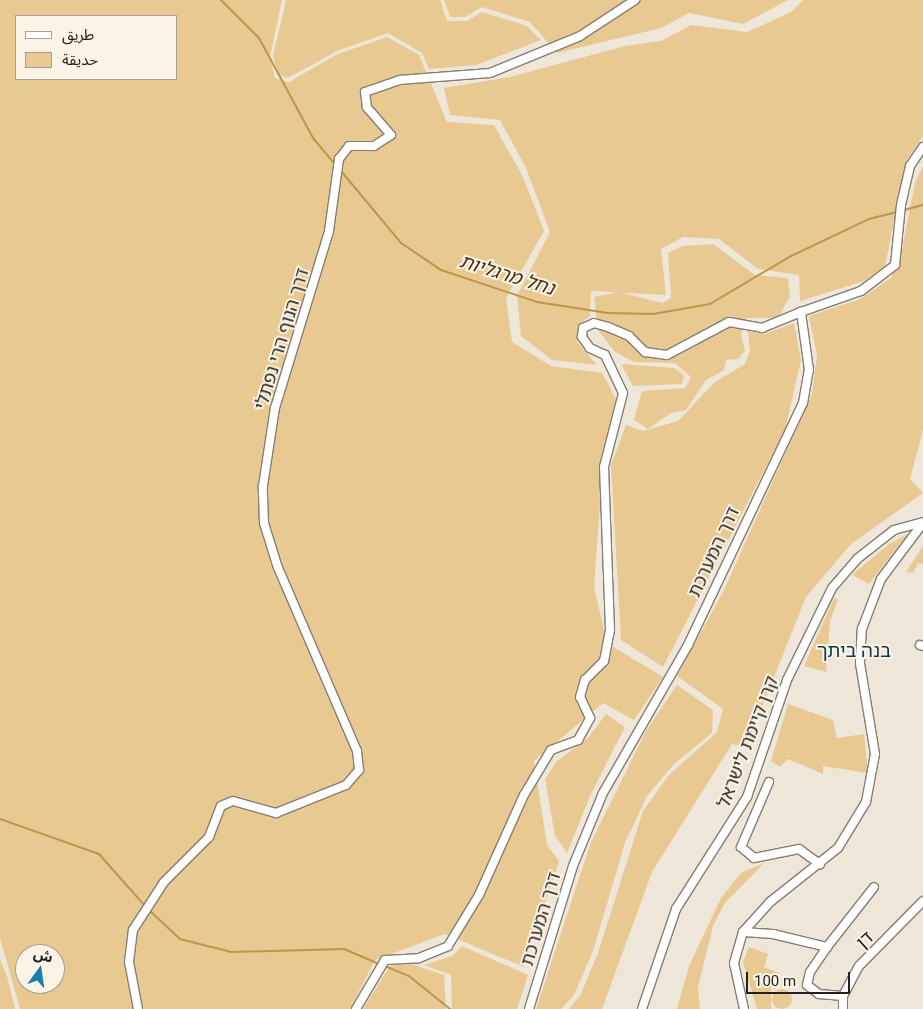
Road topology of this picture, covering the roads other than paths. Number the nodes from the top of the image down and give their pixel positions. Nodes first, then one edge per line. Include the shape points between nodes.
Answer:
1 (635, 0) edge
2 (923, 147) edge
3 (801, 312) junction
4 (923, 523) edge
5 (768, 782) dead end
6 (820, 864) junction
7 (874, 887) dead end
8 (923, 901) edge
9 (743, 932) junction
10 (827, 947) junction
11 (843, 996) junction
12 (138, 1009) edge
13 (356, 1009) edge
14 (529, 1009) edge
15 (642, 1009) edge
16 (744, 1009) edge
17 (843, 1009) edge

1 - 12 street, דרך הנוף הרי נפתלי via 580,36 490,73 399,80 365,92 367,107 391,135 374,146 349,146 339,158 329,231 275,408 263,486 264,523 278,568 357,751 359,770 346,786 276,813 234,801 220,806 209,836 164,882 133,930 129,962
2 - 3 street via 910,166 900,205 895,265 861,291
3 - 13 street via 762,328 729,322 667,355 645,352 629,336 608,327 594,323 583,328 582,337 590,348 606,355 623,393 604,467 610,630 604,661 585,680 580,697 590,718 578,740 551,750 524,795 479,895 448,946 420,958 385,960
3 - 14 street, דרך המערכת via 809,370 803,403 688,645 603,793 573,866
4 - 6 street via 881,579 866,614 860,663 874,768 866,802 849,836
4 - 15 street, קרן קיימת לישראל via 894,530 857,559 832,588 787,680 747,797 676,908
5 - 6 street via 741,847 754,858 799,849
6 - 9 street via 770,902
7 - 10 street
8 - 11 street, דן via 859,966
9 - 10 street via 773,934
9 - 16 street via 734,963
10 - 11 street via 810,972 807,985 819,994
11 - 17 street, דן

